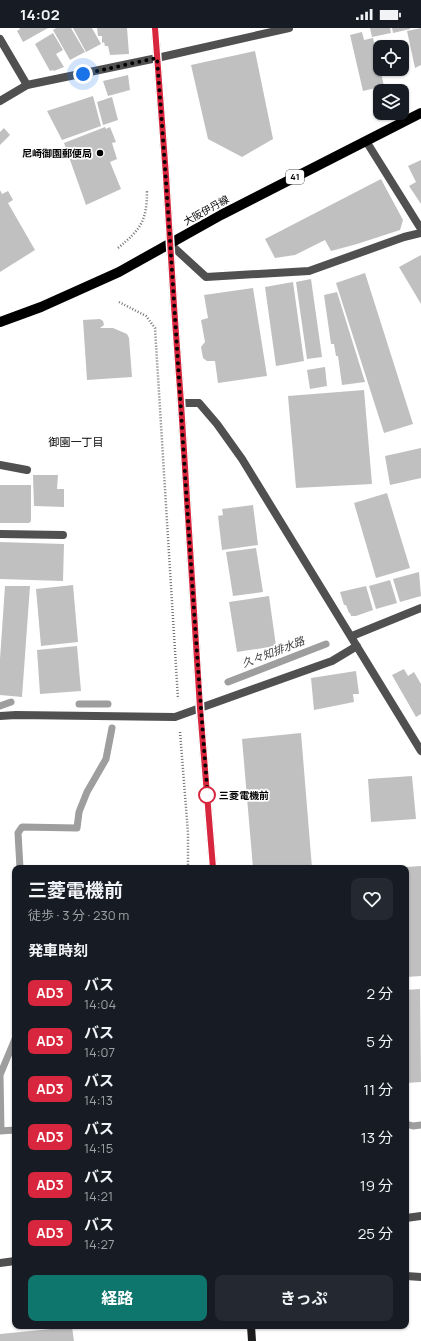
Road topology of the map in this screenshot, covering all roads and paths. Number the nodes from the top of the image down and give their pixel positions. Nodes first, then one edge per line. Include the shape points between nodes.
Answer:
1 (155, 28) edge
2 (289, 28) edge
3 (0, 39) edge
4 (157, 58) junction
5 (27, 85) junction
6 (0, 101) edge
7 (421, 113) edge
8 (366, 141) junction
9 (147, 190) dead end
10 (421, 228) edge
11 (421, 233) edge
12 (170, 244) junction
13 (118, 248) dead end
14 (119, 302) dead end
15 (0, 322) edge
16 (181, 403) junction
17 (0, 465) edge
18 (27, 470) dead end
19 (0, 534) edge
20 (63, 535) dead end
21 (421, 608) edge
22 (352, 636) junction
23 (357, 646) junction
24 (200, 708) junction
25 (0, 716) edge
26 (179, 716) junction
27 (421, 751) edge
28 (188, 865) edge
29 (213, 865) edge
30 (421, 1216) edge
31 (409, 1218) edge
32 (12, 1261) edge
33 (0, 1263) edge
34 (409, 1276) edge
35 (421, 1277) edge
36 (251, 1329) edge
37 (252, 1341) edge

1 - 4 main road
2 - 4 street
3 - 5 street
4 - 5 street
4 - 12 main road
5 - 6 street
7 - 8 main road, 大阪伊丹線 / 41
8 - 10 street
8 - 12 main road, 大阪伊丹線 / 41
9 - 13 path via 145,215 134,234
11 - 12 street via 309,271 206,277
12 - 15 main road, 大阪伊丹線 / 41 via 119,272 41,308
12 - 16 main road
14 - 26 path via 146,316 155,328
16 - 22 street via 199,403 217,424 242,459
16 - 24 main road
17 - 18 street
19 - 20 street
21 - 22 street
22 - 23 street
23 - 24 street via 332,661
23 - 27 street
24 - 26 street
24 - 29 main road
25 - 26 street
26 - 28 path
30 - 31 street
32 - 33 street
34 - 35 street
36 - 37 main road

